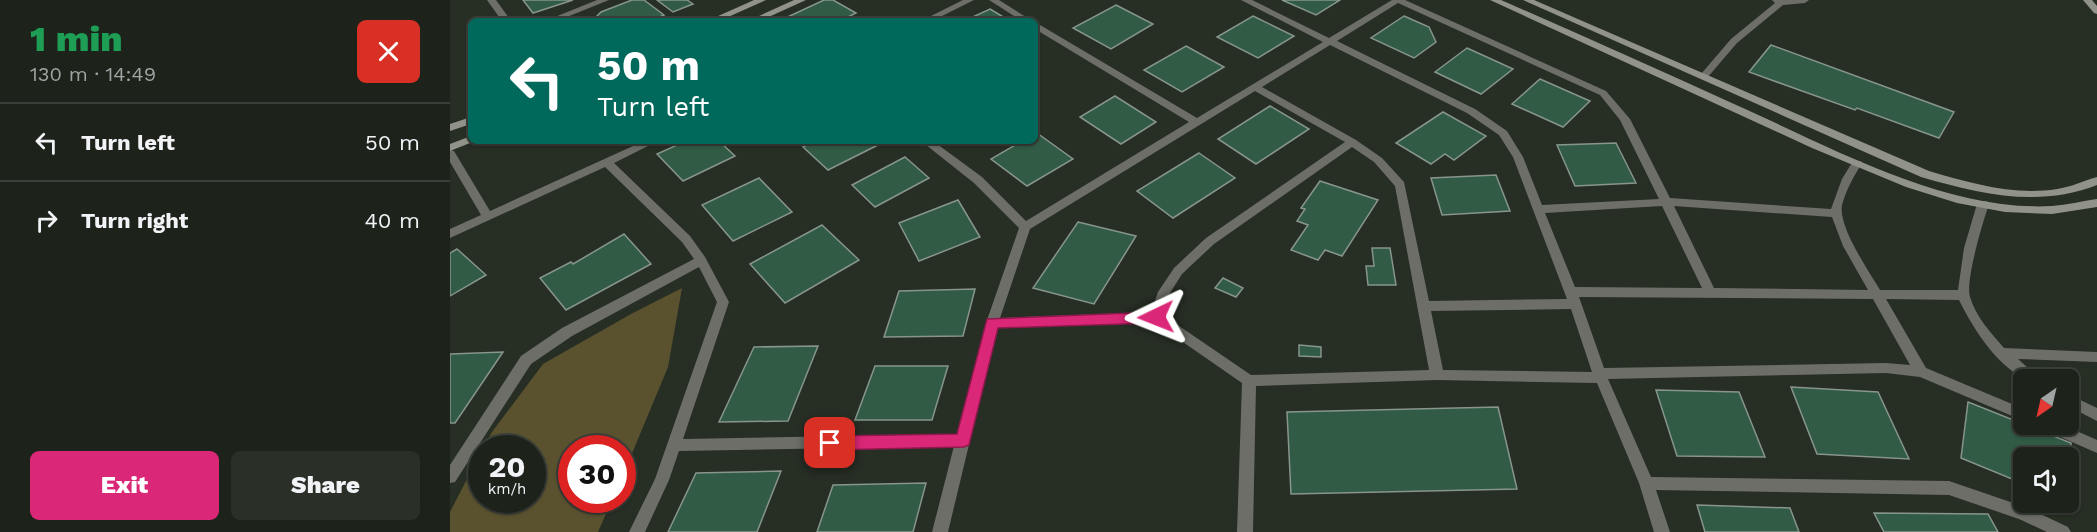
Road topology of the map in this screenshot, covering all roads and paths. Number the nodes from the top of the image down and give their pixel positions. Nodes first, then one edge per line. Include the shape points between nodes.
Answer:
1 (490, 0) edge
2 (604, 0) edge
3 (762, 0) edge
4 (802, 0) edge
5 (970, 0) edge
6 (993, 0) edge
7 (1245, 0) edge
8 (1398, 0) edge
9 (1494, 0) edge
10 (1527, 0) edge
11 (1805, 0) edge
12 (2087, 0) edge
13 (1778, 2) edge
14 (2097, 11) edge
15 (505, 18) edge
16 (557, 18) edge
17 (718, 18) edge
18 (759, 18) edge
19 (931, 18) edge
20 (1023, 18) edge
21 (1038, 27) edge
22 (1331, 42) junction
23 (1704, 76) junction
24 (1256, 88) junction
25 (468, 121) edge
26 (1198, 123) junction
27 (450, 128) edge
28 (468, 140) edge
29 (1352, 142) junction
30 (646, 144) edge
31 (930, 144) edge
32 (450, 148) edge
33 (450, 153) edge
34 (606, 162) junction
35 (1857, 163) junction
36 (2097, 181) edge
37 (1666, 202) junction
38 (2097, 202) edge
39 (1983, 204) junction
40 (1539, 208) junction
41 (1836, 213) junction
42 (487, 216) junction
43 (1025, 227) junction
44 (450, 234) edge
45 (701, 260) junction
46 (1711, 294) junction
47 (1879, 295) junction
48 (1963, 295) junction
49 (1573, 298) junction
50 (1423, 306) junction
51 (1156, 317) junction
52 (992, 322) junction
53 (2001, 353) junction
54 (2097, 357) edge
55 (2022, 369) edge
56 (1921, 372) junction
57 (1437, 375) junction
58 (1600, 375) junction
59 (1249, 381) junction
60 (2079, 405) edge
61 (2013, 411) edge
62 (2097, 415) edge
63 (2070, 435) edge
64 (964, 440) junction
65 (674, 445) junction
66 (2097, 447) edge
67 (450, 477) edge
68 (1646, 483) junction
69 (637, 532) edge
70 (940, 532) edge
71 (1245, 532) edge
72 (1662, 532) edge
73 (2063, 532) edge

1 - 15 street
2 - 16 street
3 - 17 main road
4 - 18 main road
5 - 19 street
6 - 20 street
7 - 22 street
8 - 22 street
8 - 37 street via 1603,93 1625,119
9 - 35 main road
10 - 23 main road
11 - 13 street
12 - 14 main road
13 - 23 street via 1734,41
21 - 26 street
22 - 24 street
22 - 40 street via 1471,111 1503,133 1518,157
23 - 36 main road via 1925,174 1967,187 2008,193 2054,193
24 - 26 street
24 - 29 street
25 - 27 main road
26 - 43 street
28 - 32 main road
29 - 50 street via 1378,160 1400,185
29 - 51 street via 1210,241 1164,292
30 - 34 street
31 - 43 street via 978,180
33 - 42 street
34 - 42 street
34 - 45 street via 686,239
35 - 39 main road via 1942,196
35 - 41 street via 1847,179
37 - 40 street
37 - 41 street
37 - 46 street
38 - 39 main road via 2028,211
39 - 48 street
40 - 49 street
41 - 47 street via 1849,246
42 - 44 street
43 - 52 street
45 - 65 street via 723,302
45 - 67 street via 567,332 526,360
46 - 47 street
46 - 49 street
47 - 48 street
47 - 56 street
48 - 53 street via 1979,327
49 - 50 street
49 - 58 street
50 - 57 street
51 - 52 street
51 - 59 street
52 - 64 street
53 - 54 street
53 - 55 street
56 - 58 street via 1886,368
56 - 61 street
57 - 58 street
57 - 59 street
58 - 68 street
59 - 71 street
60 - 62 street
63 - 66 street
64 - 65 street
64 - 70 street
65 - 69 street
68 - 72 street
68 - 73 street via 1949,488 2023,513

